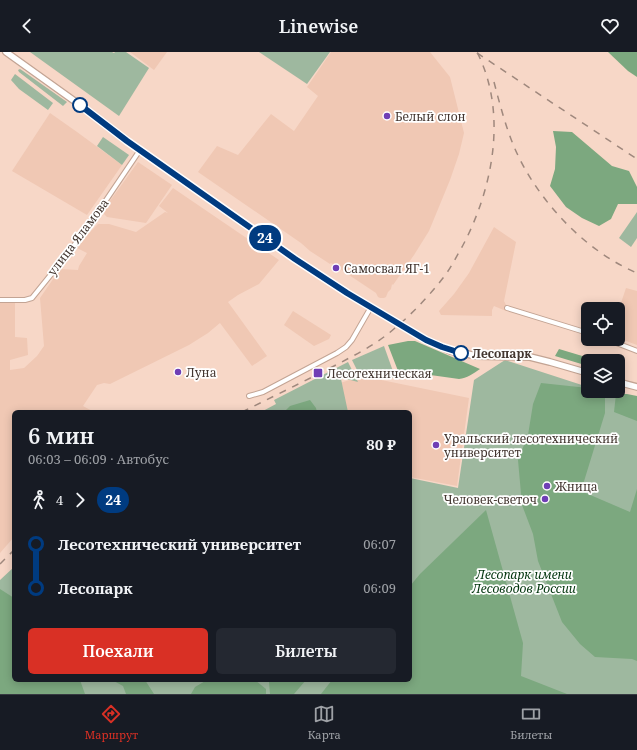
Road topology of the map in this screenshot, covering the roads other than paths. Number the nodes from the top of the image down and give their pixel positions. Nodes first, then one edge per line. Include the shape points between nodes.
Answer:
1 (6, 52) edge
2 (140, 150) junction
3 (0, 300) edge
4 (371, 307) junction
5 (507, 308) dead end
6 (581, 331) edge
7 (624, 346) edge
8 (637, 351) edge
9 (581, 371) edge
10 (625, 384) edge
11 (637, 387) edge
12 (249, 396) dead end

1 - 2 main road
2 - 3 street, улица Яламова via 70,251 32,298
2 - 4 main road via 295,259
4 - 9 main road via 426,340 451,351 476,356 530,357
4 - 12 street via 346,347 263,392
5 - 6 street
7 - 8 street
10 - 11 main road

